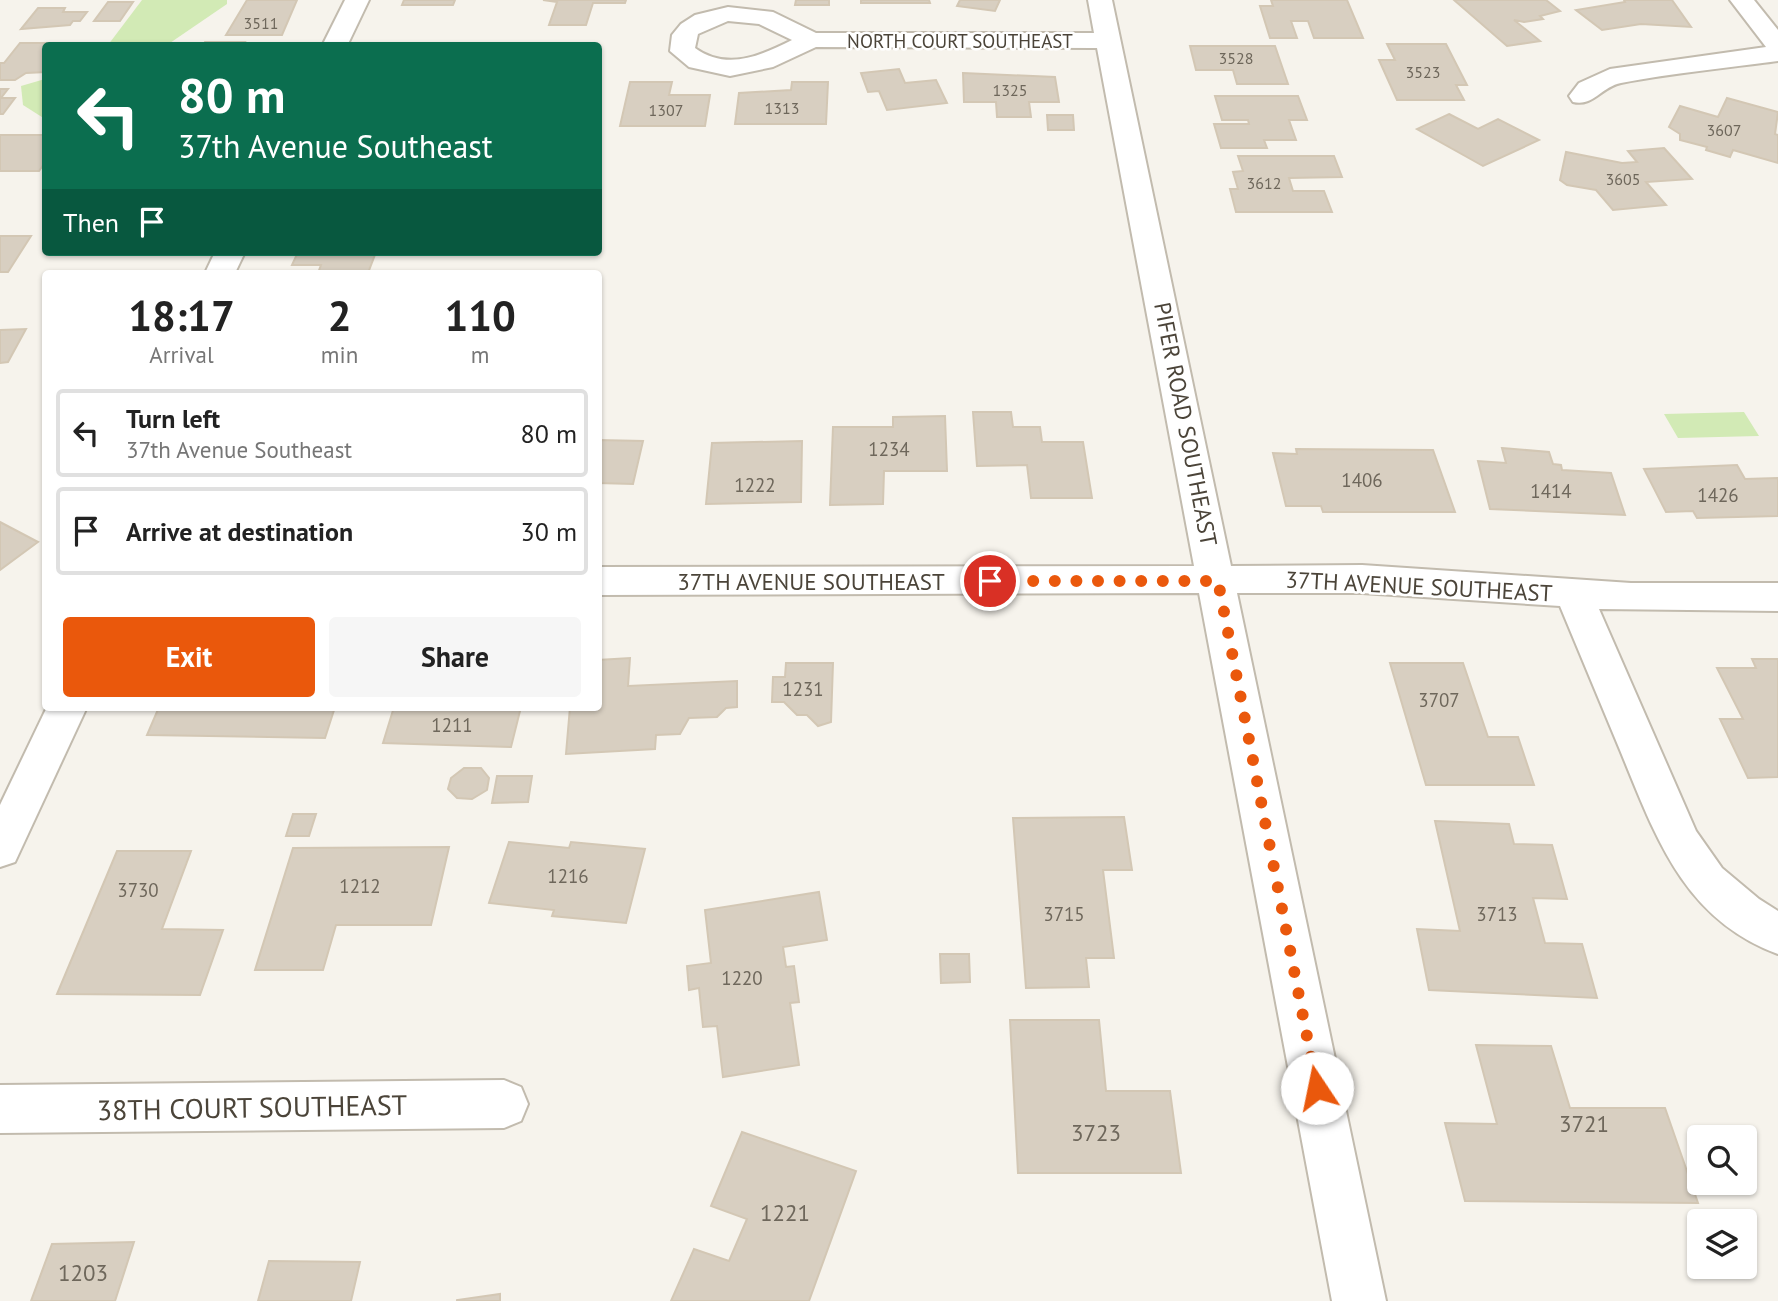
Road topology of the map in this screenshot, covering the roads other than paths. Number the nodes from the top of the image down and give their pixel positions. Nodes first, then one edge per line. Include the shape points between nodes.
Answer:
1 (357, 0) edge
2 (1100, 0) edge
3 (1742, 0) edge
4 (812, 40) dead end
5 (1108, 41) junction
6 (336, 42) edge
7 (1778, 46) edge
8 (1778, 53) edge
9 (1582, 96) dead end
10 (602, 581) edge
11 (1218, 581) junction
12 (1574, 594) junction
13 (1778, 597) edge
14 (65, 711) edge
15 (0, 849) edge
16 (1778, 934) edge
17 (505, 1104) dead end
18 (0, 1109) edge
19 (1359, 1301) edge

1 - 6 street
2 - 5 street, PIFER ROAD SOUTHEAST
3 - 7 street
4 - 5 street, NORTH COURT SOUTHEAST
5 - 11 street, PIFER ROAD SOUTHEAST
8 - 9 street via 1610,78
10 - 11 street, 37TH AVENUE SOUTHEAST
11 - 12 street, 37TH AVENUE SOUTHEAST via 1362,579
11 - 19 street, PIFER ROAD SOUTHEAST
12 - 13 street, 37TH AVENUE SOUTHEAST
12 - 16 street via 1679,842 1707,881 1743,913
14 - 15 street
17 - 18 street, 38TH COURT SOUTHEAST

